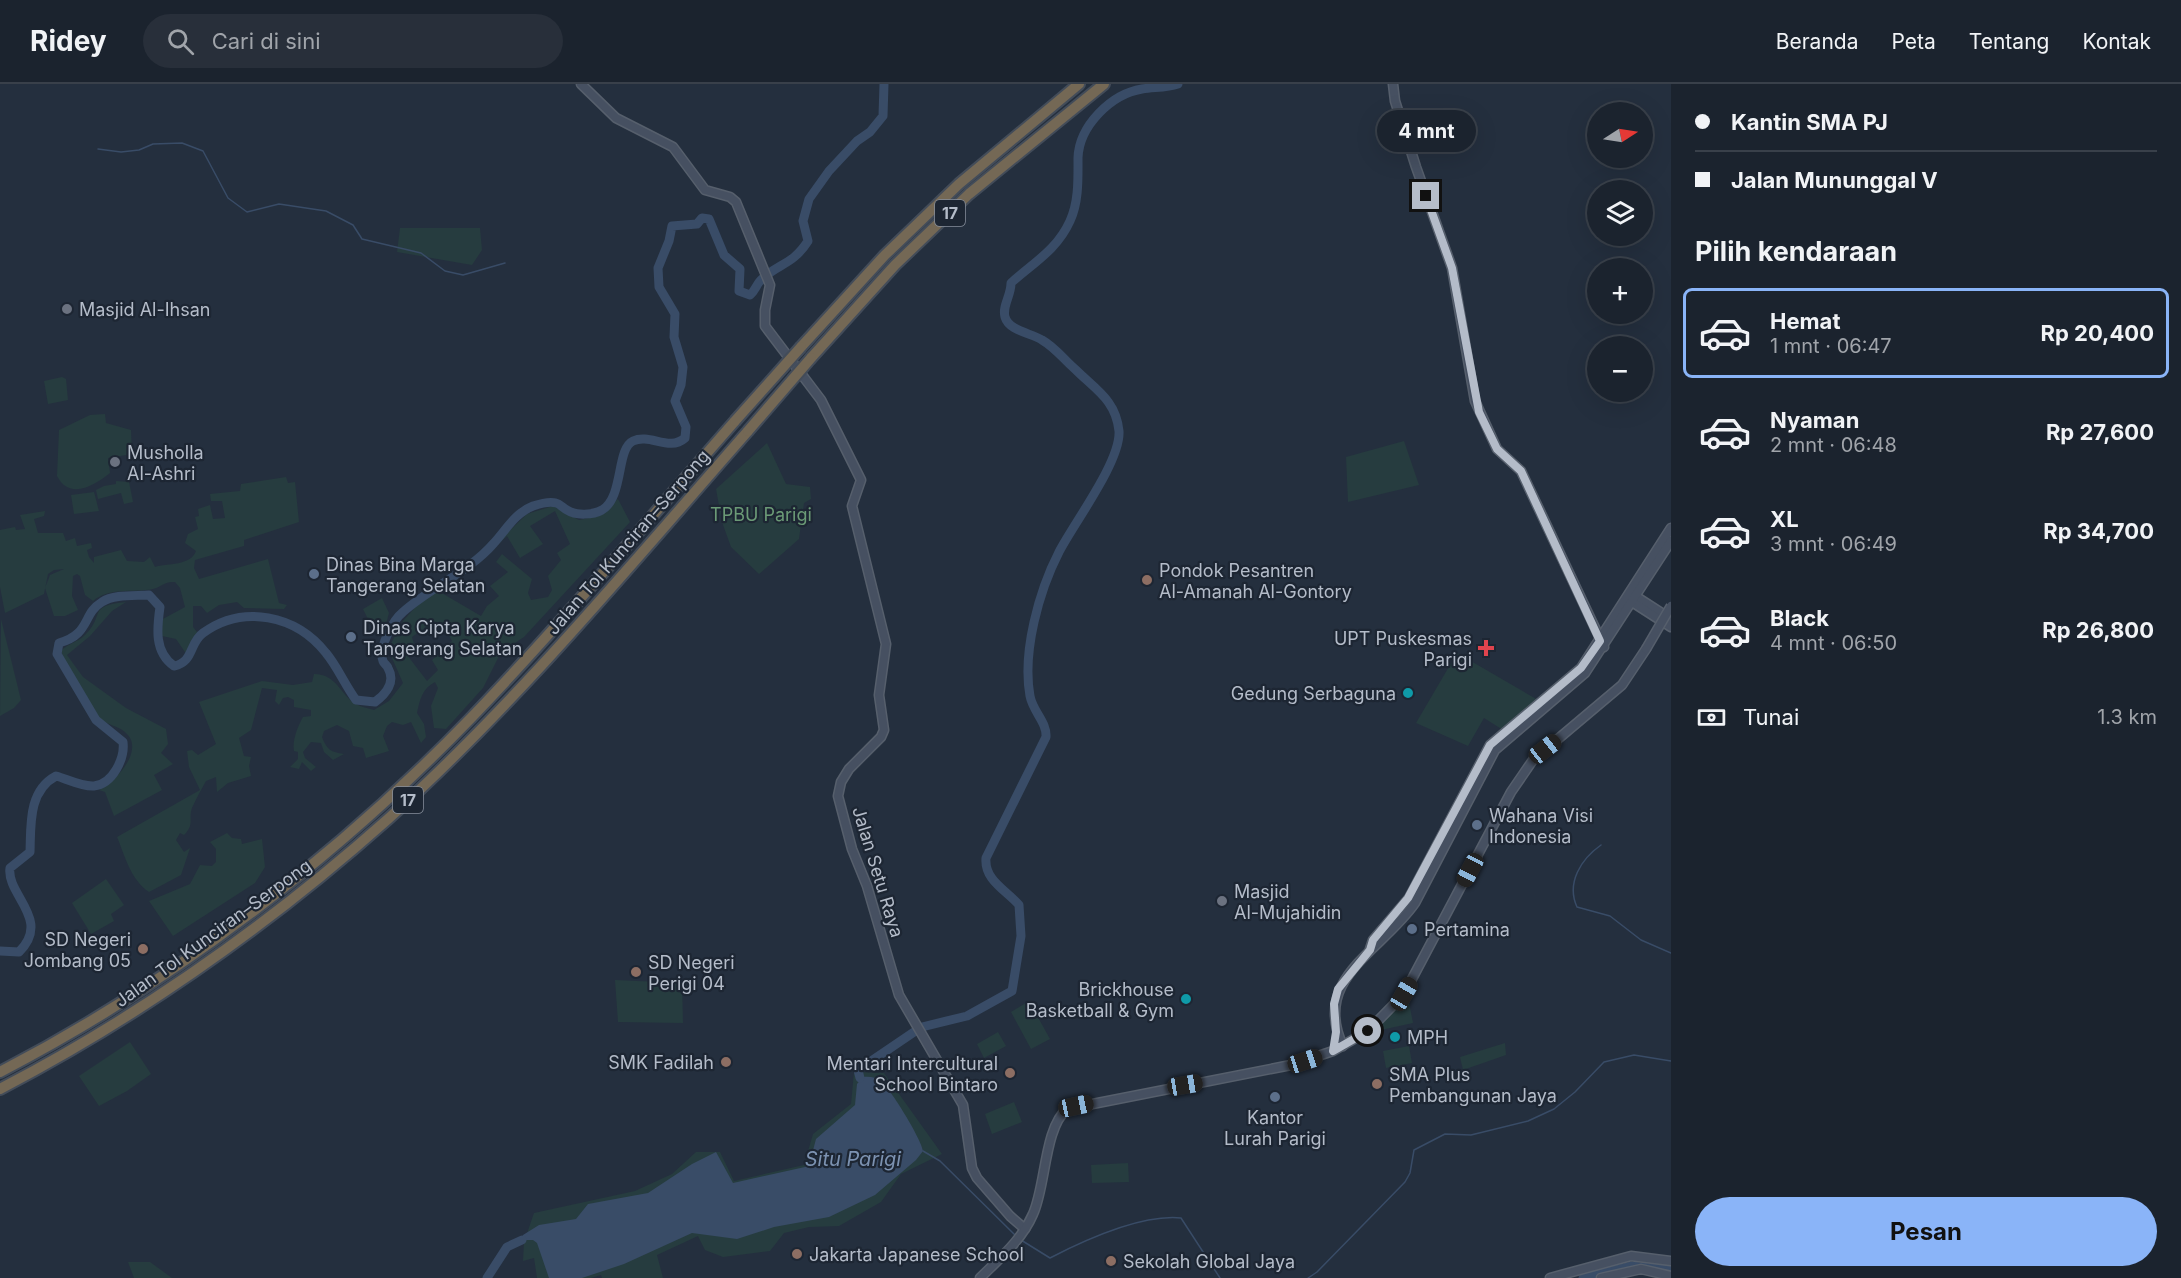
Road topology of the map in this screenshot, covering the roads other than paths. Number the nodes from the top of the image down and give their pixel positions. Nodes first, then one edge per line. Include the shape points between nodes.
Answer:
1 (581, 84) edge
2 (1079, 84) edge
3 (1104, 84) edge
4 (1393, 84) edge
5 (1671, 528) edge
6 (1671, 541) edge
7 (1631, 597) junction
8 (1671, 606) edge
9 (1671, 619) edge
10 (1671, 627) edge
11 (1602, 644) junction
12 (1336, 1032) junction
13 (1342, 1047) junction
14 (1333, 1051) junction
15 (0, 1072) edge
16 (0, 1089) edge
17 (1024, 1231) junction
18 (1671, 1261) edge
19 (1563, 1276) edge
20 (1671, 1276) edge
21 (980, 1278) edge
22 (1550, 1278) edge
23 (1600, 1278) edge

1 - 17 street, Jalan Setu Raya via 616,118 673,147 705,190 733,199 770,285 765,326 820,400 861,480 852,506 886,644 879,689 884,727 881,738 845,775 838,796 897,990 963,1105 975,1174
2 - 15 highway, Jalan Tol Kunciran–Serpong / 17, bridge via 959,184 885,255 470,719 378,806 282,888 171,970
3 - 16 highway, Jalan Tol Kunciran–Serpong / 17, bridge via 969,194 895,265 546,661 389,818 291,902 179,982 103,1032
4 - 11 street via 1416,167 1452,268 1475,401 1497,449 1521,471
5 - 7 street
6 - 7 street
7 - 9 street
7 - 10 street
7 - 11 street
8 - 13 street, bridge via 1622,685 1533,760 1511,792 1404,994 1386,1016
11 - 12 street via 1581,668 1490,745 1408,898 1337,992
12 - 13 street
12 - 14 street
13 - 14 street
14 - 17 street via 1266,1070 1067,1109 1053,1133 1037,1205
17 - 21 street
18 - 19 street via 1630,1256
19 - 22 street
20 - 23 street via 1641,1269

